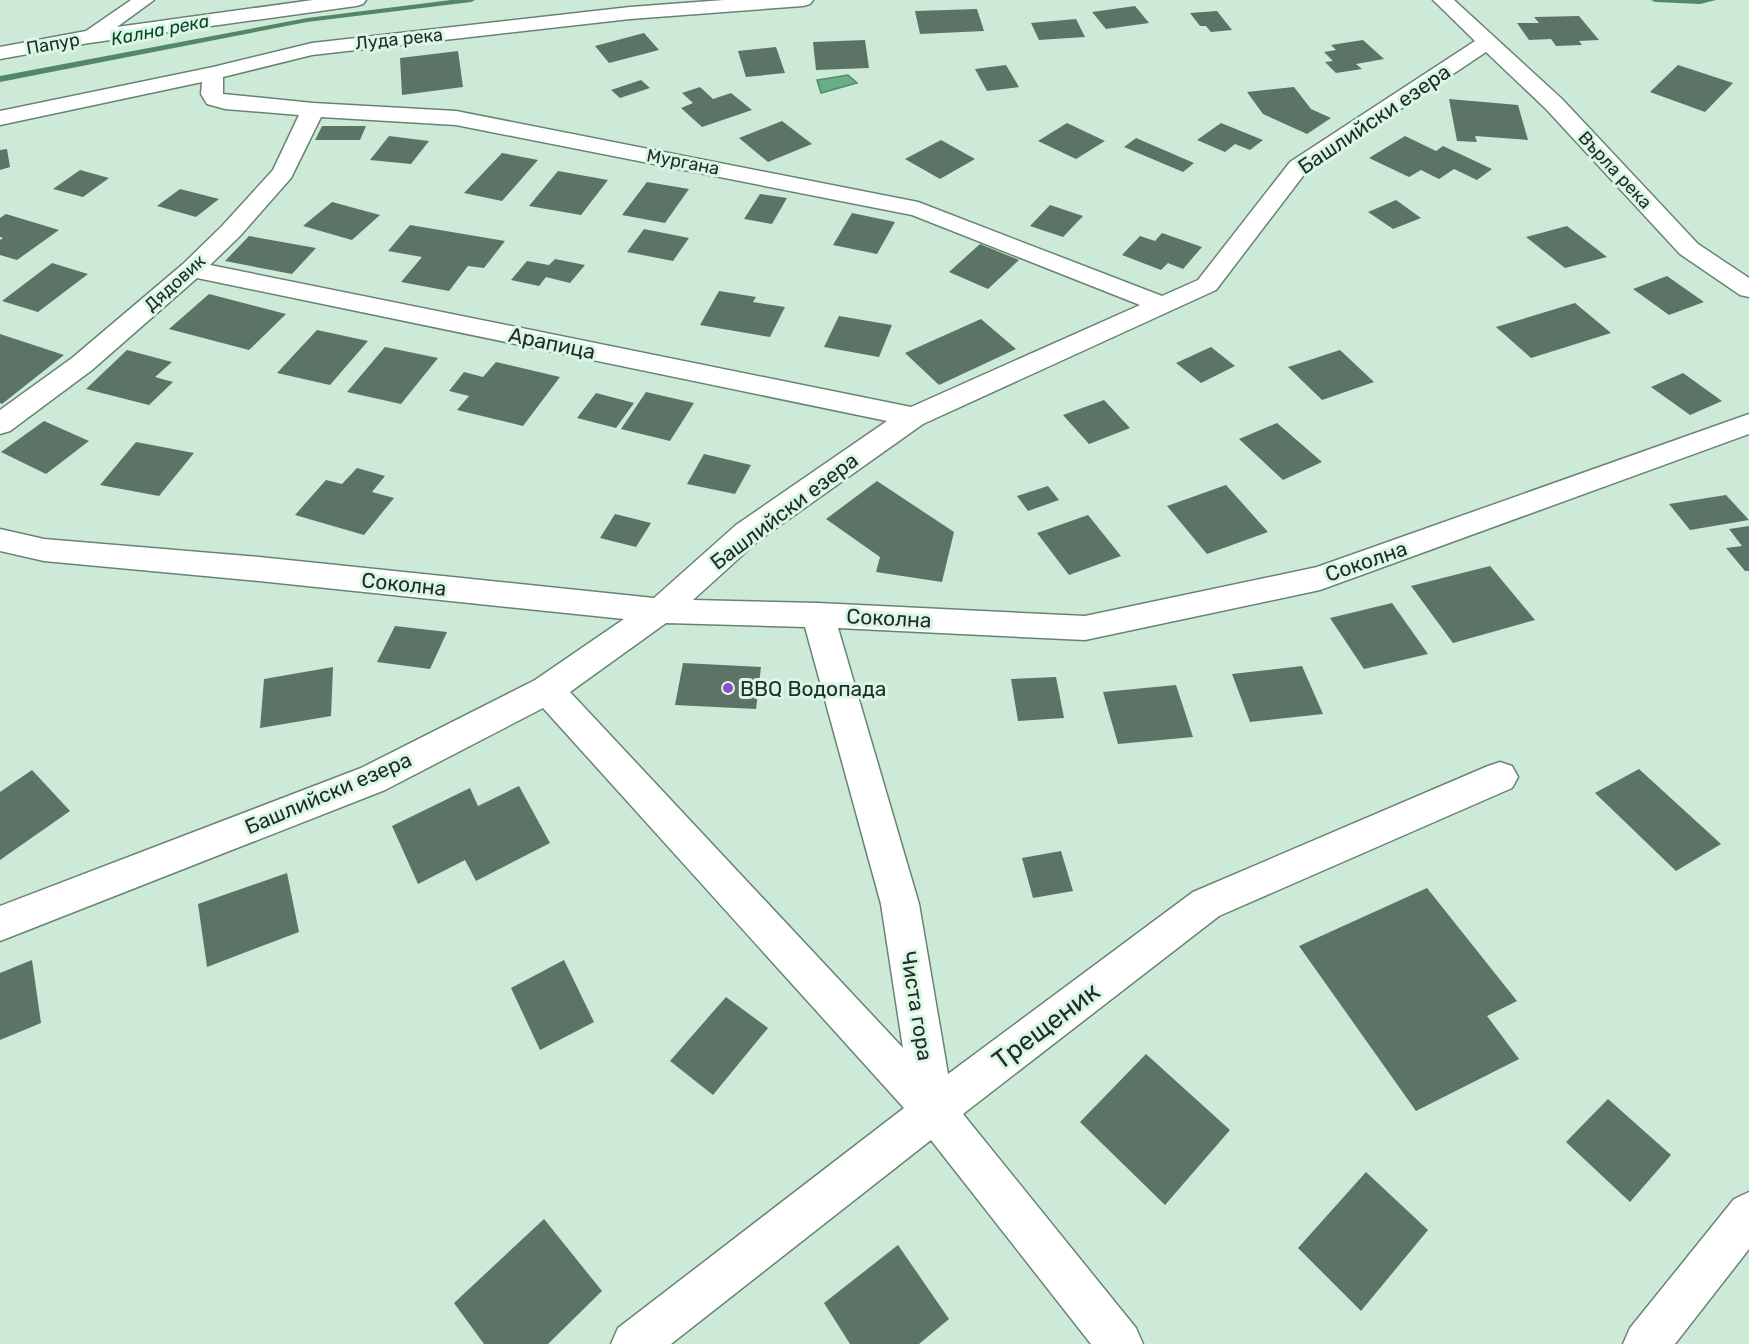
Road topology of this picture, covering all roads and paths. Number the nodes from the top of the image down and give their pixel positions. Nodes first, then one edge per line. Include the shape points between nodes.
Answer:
1 (144, 0) edge
2 (356, 0) edge
3 (803, 0) edge
4 (1443, 0) edge
5 (89, 37) junction
6 (1487, 42) junction
7 (0, 53) edge
8 (213, 73) junction
9 (313, 110) junction
10 (0, 118) edge
11 (192, 269) junction
12 (1749, 288) edge
13 (1162, 305) junction
14 (913, 417) junction
15 (0, 424) edge
16 (1749, 424) edge
17 (0, 540) edge
18 (660, 611) junction
19 (818, 615) junction
20 (547, 690) junction
21 (1500, 777) dead end
22 (0, 924) edge
23 (934, 1110) junction
24 (1749, 1214) edge
25 (634, 1344) edge
26 (1120, 1344) edge
27 (1646, 1344) edge

1 - 5 street
2 - 5 street, Папур
3 - 8 street, Луда река via 630,13 312,49
4 - 6 street, Върла река
5 - 7 street, Папур
6 - 12 street, Върла река via 1554,104 1689,249
6 - 13 street, Башлийски езера via 1298,167 1207,285
8 - 9 street, Мургана via 215,99
8 - 10 street, Луда река
9 - 11 street, Дядовик via 283,173
9 - 13 street, Мургана via 456,118 918,208
11 - 14 street, Арапица
11 - 15 street, Дядовик via 82,364
13 - 14 street, Башлийски езера
14 - 18 street, Башлийски езера via 747,533
16 - 19 street, Соколна via 1320,578 1085,628
17 - 18 street, Соколна via 44,550
18 - 19 street, Соколна
18 - 20 street, Башлийски езера
19 - 23 street, Чиста гора via 900,904
20 - 22 street, Башлийски езера via 373,779
20 - 23 street
21 - 23 street, Трещеник via 1206,904
23 - 25 street, Трещеник
23 - 26 street, Чиста гора
24 - 27 street

